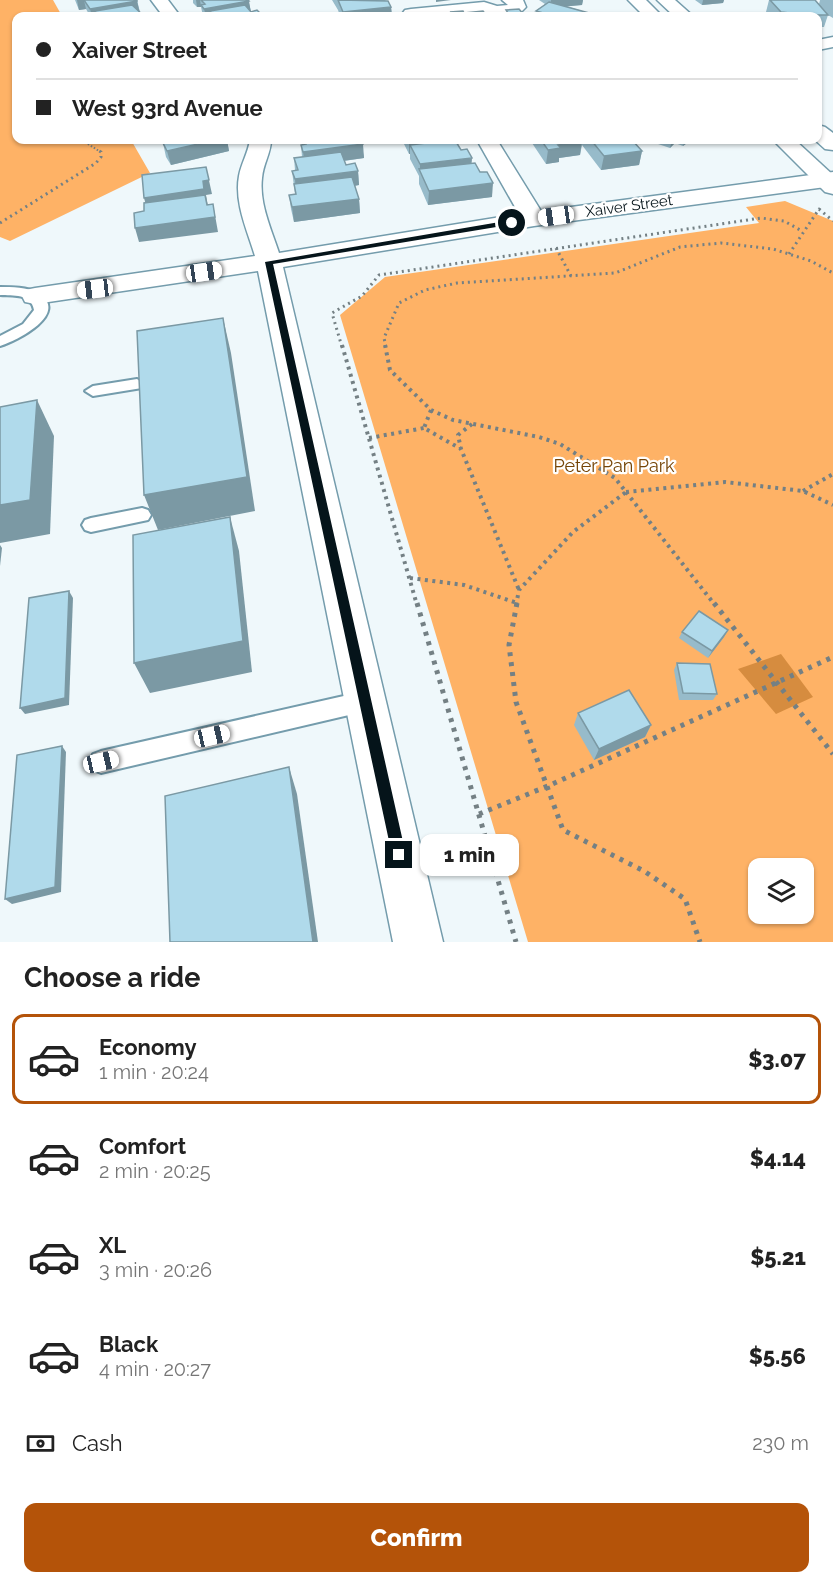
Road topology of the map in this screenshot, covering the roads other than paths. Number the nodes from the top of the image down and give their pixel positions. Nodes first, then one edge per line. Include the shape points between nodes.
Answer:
1 (510, 0) edge
2 (636, 0) edge
3 (664, 0) edge
4 (487, 3) edge
5 (409, 10) edge
6 (650, 12) edge
7 (679, 12) edge
8 (261, 144) edge
9 (489, 144) edge
10 (787, 144) edge
11 (830, 182) edge
12 (534, 219) junction
13 (269, 262) junction
14 (0, 291) edge
15 (35, 296) junction
16 (0, 341) edge
17 (137, 384) edge
18 (93, 391) dead end
19 (142, 515) edge
20 (91, 525) dead end
21 (366, 701) junction
22 (101, 762) dead end
23 (418, 942) edge

1 - 4 street via 518,5 511,11 495,11
2 - 6 street
3 - 7 street
4 - 5 street
8 - 13 street via 250,179
9 - 12 street
10 - 11 street
11 - 12 street, Xaiver Street
12 - 13 street, Xaiver Street
13 - 15 street, Xaiver Street
13 - 21 street
14 - 15 lane via 18,290
15 - 16 lane via 41,311 37,321 27,330
17 - 18 lane
19 - 20 lane
21 - 22 lane
21 - 23 street

